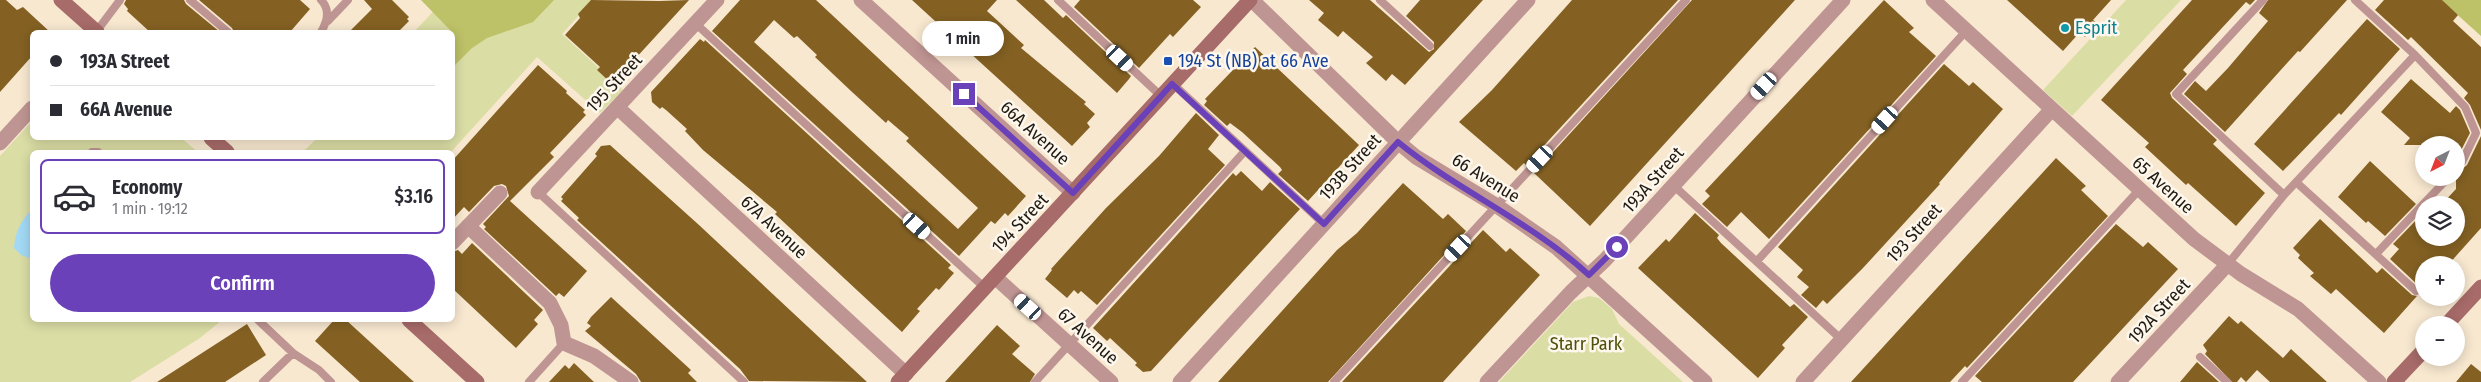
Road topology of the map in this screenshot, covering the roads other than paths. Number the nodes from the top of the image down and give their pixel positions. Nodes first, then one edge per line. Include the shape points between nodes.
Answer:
1 (61, 0) edge
2 (120, 0) edge
3 (190, 0) edge
4 (321, 0) edge
5 (348, 0) edge
6 (717, 0) edge
7 (862, 0) edge
8 (1058, 0) edge
9 (1251, 0) edge
10 (1528, 0) edge
11 (1686, 0) edge
12 (1843, 0) edge
13 (1933, 0) edge
14 (2263, 0) edge
15 (2355, 0) edge
16 (1385, 2) edge
17 (328, 21) junction
18 (695, 23) junction
19 (94, 30) edge
20 (98, 30) edge
21 (226, 30) edge
22 (322, 30) edge
23 (1967, 30) junction
24 (1430, 46) dead end
25 (2415, 55) junction
26 (1172, 84) junction
27 (1161, 96) junction
28 (618, 107) junction
29 (2052, 109) junction
30 (30, 110) edge
31 (213, 140) edge
32 (1398, 142) junction
33 (0, 143) edge
34 (225, 150) edge
35 (1245, 151) junction
36 (2465, 156) edge
37 (2296, 182) junction
38 (1673, 185) junction
39 (2440, 186) edge
40 (2140, 189) junction
41 (538, 192) joint
42 (500, 193) dead end
43 (1073, 193) junction
44 (2284, 195) junction
45 (1497, 206) junction
46 (1324, 224) junction
47 (468, 226) junction
48 (455, 240) edge
49 (2376, 254) junction
50 (1757, 261) junction
51 (2227, 264) junction
52 (1589, 275) junction
53 (990, 283) junction
54 (2481, 287) edge
55 (2415, 290) edge
56 (2454, 316) edge
57 (260, 322) edge
58 (411, 322) edge
59 (1842, 340) junction
60 (564, 342) junction
61 (1068, 344) junction
62 (293, 352) junction
63 (2200, 357) dead end
64 (2415, 360) edge
65 (902, 378) edge
66 (263, 382) edge
67 (331, 382) edge
68 (477, 382) edge
69 (529, 382) edge
70 (631, 382) edge
71 (744, 382) edge
72 (1035, 382) edge
73 (1111, 382) edge
74 (1180, 382) edge
75 (1334, 382) edge
76 (1487, 382) edge
77 (1705, 382) edge
78 (1803, 382) edge
79 (1962, 382) edge
80 (2118, 382) edge
81 (2227, 382) edge
82 (2379, 382) edge
83 (2394, 382) edge

1 - 19 street
2 - 20 lane
3 - 21 lane
4 - 17 lane via 325,4
5 - 17 lane
6 - 18 street, 195 Street
7 - 43 street, 66A Avenue
8 - 27 lane
9 - 26 street, 194 Street
9 - 32 street, 66 Avenue
10 - 32 street, 193B Street
11 - 45 lane
12 - 38 street, 193A Street
13 - 23 street, 65 Avenue
14 - 44 lane via 2176,94
15 - 25 lane
16 - 24 lane
17 - 22 lane
18 - 28 street, 195 Street
18 - 53 lane
23 - 29 street, 65 Avenue
23 - 50 lane
25 - 36 lane via 2465,107 2476,133
25 - 37 lane
26 - 27 street, 194 Street
26 - 35 lane
27 - 43 street, 194 Street
28 - 41 street, 195 Street
28 - 65 street, 67A Avenue
29 - 40 street, 65 Avenue
29 - 59 street, 193 Street
30 - 33 street
31 - 34 street
32 - 45 street, 66 Avenue via 1416,157
32 - 46 street, 193B Street
35 - 46 lane
35 - 61 lane
37 - 44 lane
37 - 49 lane
38 - 50 lane
38 - 52 street, 193A Street
39 - 49 lane
40 - 51 street, 65 Avenue via 2194,239
40 - 79 lane
41 - 71 lane
42 - 47 street
43 - 53 street, 194 Street
44 - 51 lane
45 - 52 street, 66 Avenue via 1556,246
45 - 75 lane
46 - 74 street, 193B Street
47 - 48 street
47 - 60 street via 550,303 561,325
49 - 55 lane
50 - 59 lane
51 - 80 street, 192A Street
51 - 82 street, 65 Avenue via 2298,309
52 - 76 street, 193A Street
52 - 77 street, 66 Avenue
53 - 61 street, 67 Avenue
53 - 65 street, 194 Street
54 - 56 street
57 - 62 lane
58 - 68 street
59 - 78 street, 193 Street
60 - 69 lane
60 - 70 street via 594,356
61 - 72 lane
61 - 73 street, 67 Avenue
62 - 66 lane
62 - 67 lane
63 - 81 lane
64 - 83 street

